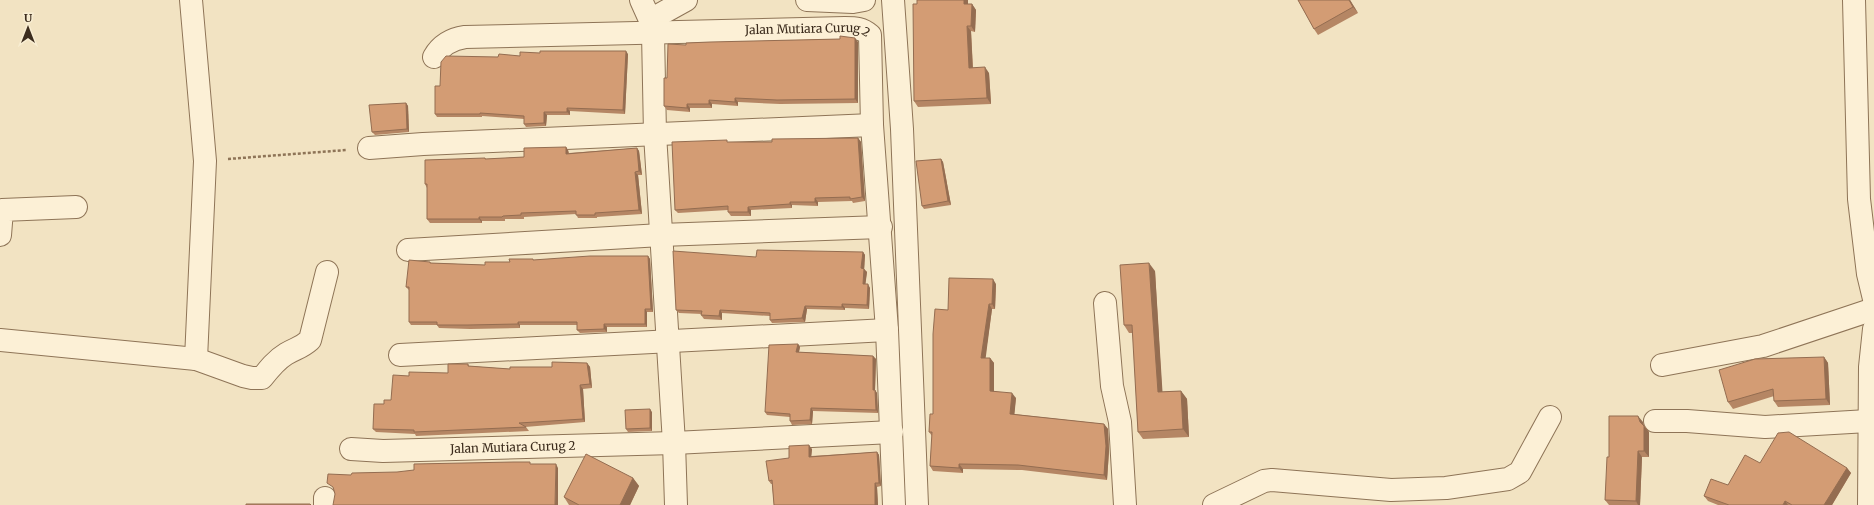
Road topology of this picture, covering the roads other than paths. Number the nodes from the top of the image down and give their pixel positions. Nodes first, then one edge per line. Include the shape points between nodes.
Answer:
1 (191, 0) edge
2 (641, 0) edge
3 (686, 0) edge
4 (806, 0) edge
5 (864, 0) edge
6 (893, 0) edge
7 (1854, 0) edge
8 (651, 27) junction
9 (434, 57) dead end
10 (872, 125) junction
11 (655, 134) junction
12 (369, 148) road end
13 (76, 207) dead end
14 (881, 227) junction
15 (661, 235) junction
16 (0, 236) edge
17 (408, 250) dead end
18 (326, 272) dead end
19 (1874, 299) edge
20 (1105, 303) dead end
21 (1874, 309) edge
22 (887, 330) junction
23 (1874, 330) edge
24 (0, 340) edge
25 (667, 340) junction
26 (400, 355) dead end
27 (196, 359) junction
28 (1662, 365) dead end
29 (1550, 417) dead end
30 (1656, 421) dead end
31 (1868, 421) junction
32 (892, 432) junction
33 (674, 443) junction
34 (351, 449) dead end
35 (676, 505) edge
36 (894, 505) edge
37 (917, 505) edge
38 (1125, 505) edge
39 (1214, 505) edge
40 (1869, 505) edge

1 - 27 street via 205,161
2 - 8 street
3 - 8 street
4 - 5 street
6 - 37 street via 902,129
7 - 19 street via 1859,199 1868,274
8 - 9 street, Jalan Mutiara Curug 2 via 465,37 453,39 438,50
8 - 10 street, Jalan Mutiara Curug 2 via 865,30 870,35 872,49
8 - 11 street
10 - 11 street
10 - 14 street, Jalan Mutiara Curug 2
11 - 12 street
11 - 15 street
13 - 16 street via 2,210
14 - 15 street
14 - 22 street, Jalan Mutiara Curug 2
15 - 17 street
15 - 25 street
18 - 27 street via 310,340 276,361 262,378 243,376
20 - 38 street via 1112,386 1120,422
21 - 28 street via 1763,346
22 - 25 street
22 - 32 street, Jalan Mutiara Curug 2
23 - 31 street
24 - 27 street
25 - 26 street
25 - 33 street
29 - 39 street via 1520,472 1508,479 1446,488 1391,490 1272,480 1264,481
30 - 31 street via 1765,427
31 - 40 street
32 - 33 street, Jalan Mutiara Curug 2
32 - 36 street, Jalan Mutiara Curug 2
33 - 34 street, Jalan Mutiara Curug 2 via 383,451
33 - 35 street

